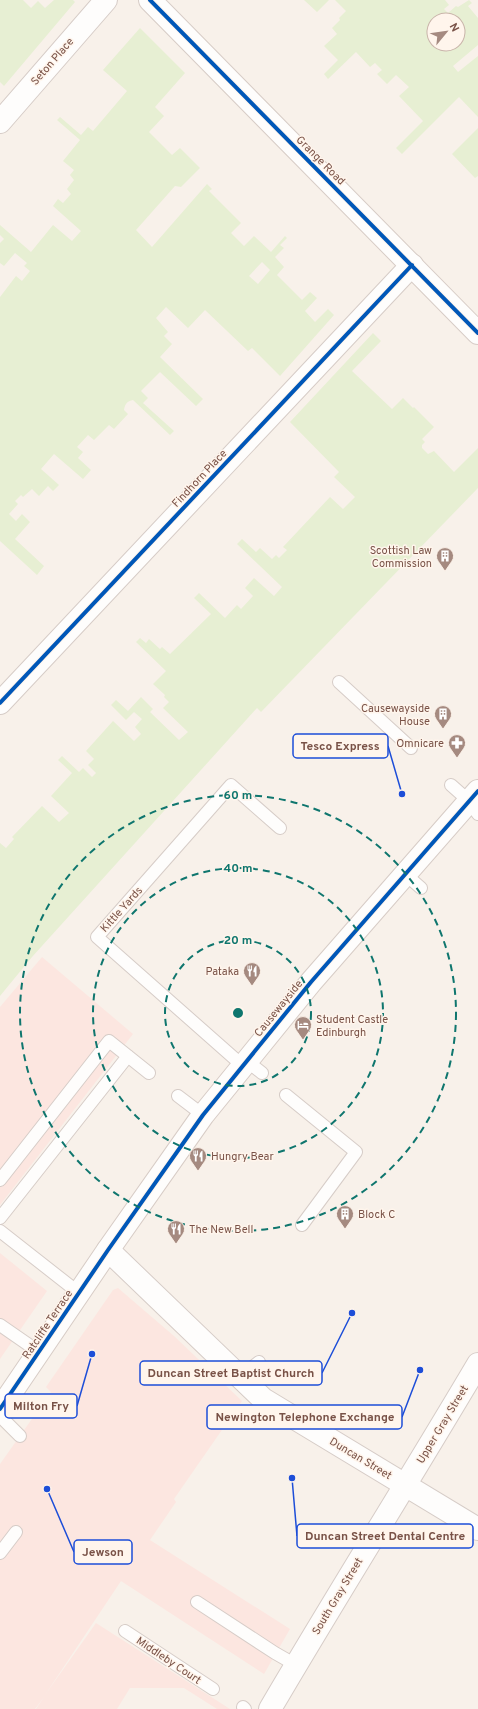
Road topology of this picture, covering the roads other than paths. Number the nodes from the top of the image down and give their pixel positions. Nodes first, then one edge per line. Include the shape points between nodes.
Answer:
1 (106, 0) edge
2 (150, 0) edge
3 (0, 122) edge
4 (412, 265) junction
5 (478, 333) edge
6 (339, 682) dead end
7 (0, 704) edge
8 (411, 748) dead end
9 (451, 785) dead end
10 (475, 802) edge
11 (280, 828) dead end
12 (128, 1056) junction
13 (250, 1067) junction
14 (149, 1073) dead end
15 (286, 1095) dead end
16 (178, 1096) dead end
17 (203, 1115) junction
18 (0, 1180) edge
19 (0, 1218) edge
20 (302, 1225) dead end
21 (0, 1231) edge
22 (108, 1250) junction
23 (79, 1293) junction
24 (0, 1325) edge
25 (39, 1352) junction
26 (259, 1362) dead end
27 (478, 1364) edge
28 (240, 1377) junction
29 (0, 1409) edge
30 (0, 1416) edge
31 (20, 1436) dead end
32 (406, 1485) junction
33 (478, 1529) edge
34 (16, 1532) dead end
35 (0, 1553) edge
36 (197, 1602) dead end
37 (125, 1631) dead end
38 (296, 1665) junction
39 (213, 1690) dead end
40 (270, 1709) edge

1 - 3 street, Seton Place
2 - 4 street, Grange Road
4 - 5 street, Grange Road
4 - 7 street, Findhorn Place
6 - 8 lane
9 - 10 lane
10 - 13 street, Causewayside via 413,881 311,982
11 - 13 lane, Kittle Yards via 231,785 97,937
12 - 14 lane
12 - 18 lane via 108,1041
12 - 19 lane
13 - 17 street, Causewayside
15 - 20 lane via 356,1152
16 - 17 lane
17 - 22 street, Causewayside
21 - 23 lane
22 - 23 street, Ratcliffe Terrace
22 - 28 street, Duncan Street via 218,1367
23 - 25 street, Ratcliffe Terrace
24 - 25 lane
25 - 29 street, Ratcliffe Terrace
26 - 28 lane
27 - 32 street, Upper Gray Street
28 - 32 street, Duncan Street via 263,1398
30 - 31 lane
32 - 33 street, Duncan Street
32 - 38 street, South Gray Street
34 - 35 lane
36 - 38 lane
37 - 39 lane, Middleby Court
38 - 40 street, South Gray Street

